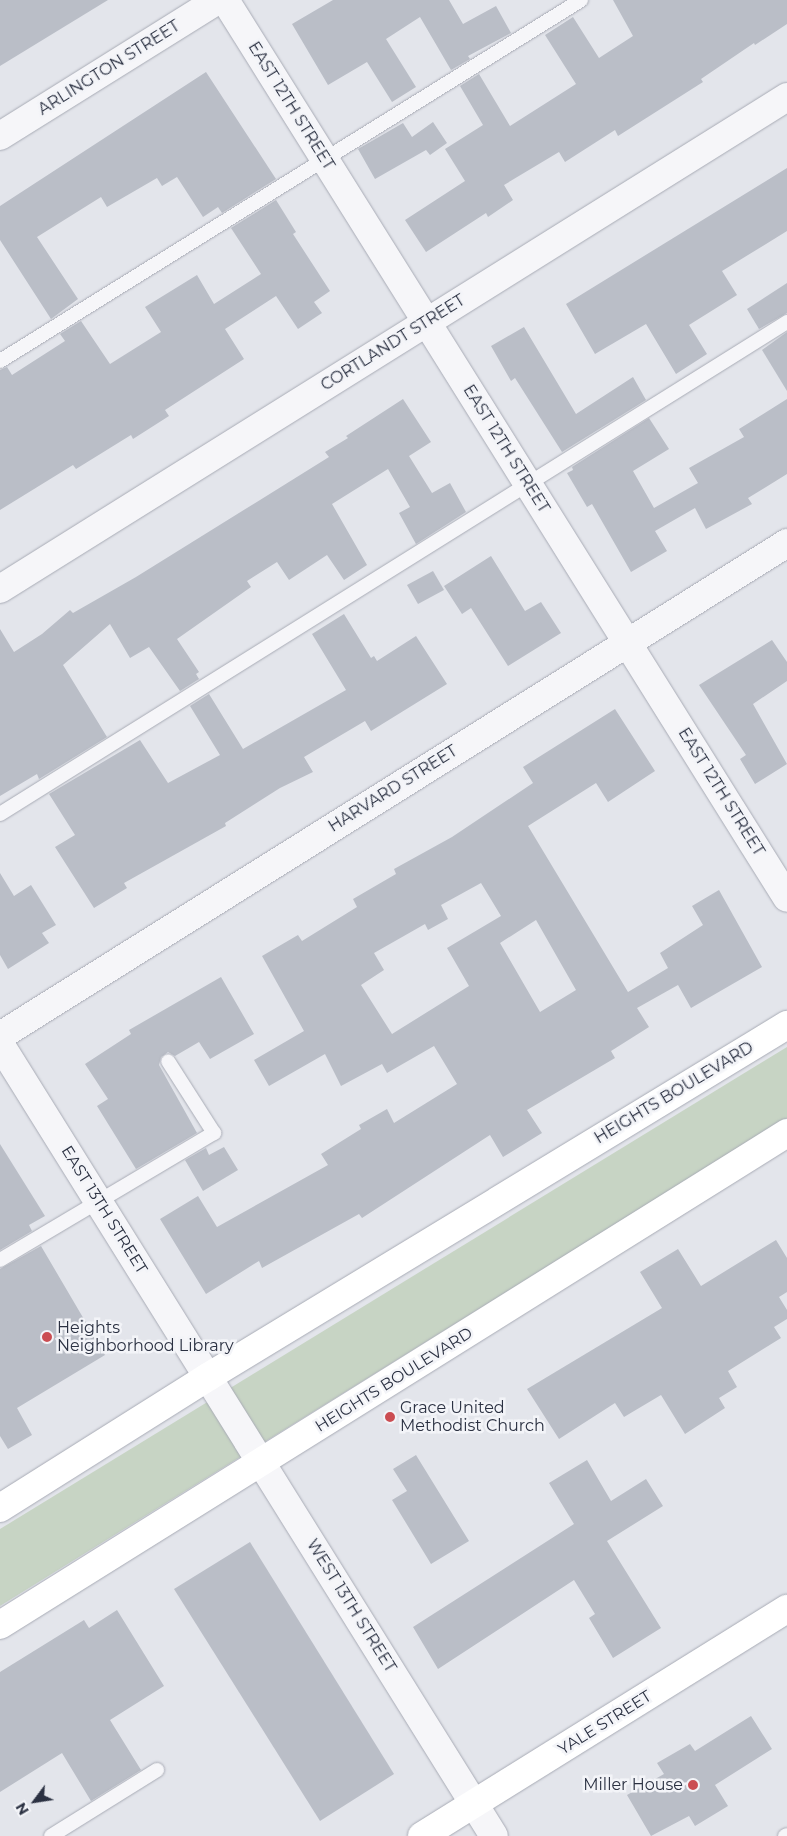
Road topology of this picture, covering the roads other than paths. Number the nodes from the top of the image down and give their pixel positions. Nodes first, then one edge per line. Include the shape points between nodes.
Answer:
1 (218, 0) edge
2 (225, 0) edge
3 (581, 0) edge
4 (787, 97) edge
5 (0, 136) edge
6 (325, 159) junction
7 (427, 322) junction
8 (787, 322) edge
9 (0, 361) edge
10 (528, 484) junction
11 (787, 543) edge
12 (0, 589) edge
13 (627, 643) junction
14 (0, 814) edge
15 (787, 898) edge
16 (787, 1024) edge
17 (0, 1036) edge
18 (0, 1044) edge
19 (168, 1061) dead end
20 (787, 1133) edge
21 (98, 1202) junction
22 (0, 1260) edge
23 (208, 1377) junction
24 (262, 1463) junction
25 (0, 1508) edge
26 (787, 1609) edge
27 (0, 1625) edge
28 (157, 1770) dead end
29 (474, 1804) junction
30 (51, 1836) edge
31 (422, 1836) edge
32 (494, 1836) edge

1 - 5 street, ARLINGTON STREET
2 - 6 street, EAST 12TH STREET
3 - 6 lane
4 - 7 street, CORTLANDT STREET
6 - 7 street, EAST 12TH STREET
6 - 9 lane
7 - 10 street, EAST 12TH STREET
7 - 12 street, CORTLANDT STREET
8 - 10 lane
10 - 13 street, EAST 12TH STREET
10 - 14 lane
11 - 13 street, HARVARD STREET
13 - 15 street, EAST 12TH STREET
13 - 17 street, HARVARD STREET
16 - 23 main road, HEIGHTS BOULEVARD
18 - 21 street, EAST 13TH STREET
19 - 21 lane via 214,1133
20 - 24 main road, HEIGHTS BOULEVARD
21 - 22 lane
21 - 23 street, EAST 13TH STREET
23 - 24 street, WEST 13TH STREET
23 - 25 main road, HEIGHTS BOULEVARD
24 - 27 main road, HEIGHTS BOULEVARD
24 - 29 street, WEST 13TH STREET
26 - 29 main road, YALE STREET
28 - 30 lane
29 - 31 main road, YALE STREET
29 - 32 street, WEST 13TH STREET

